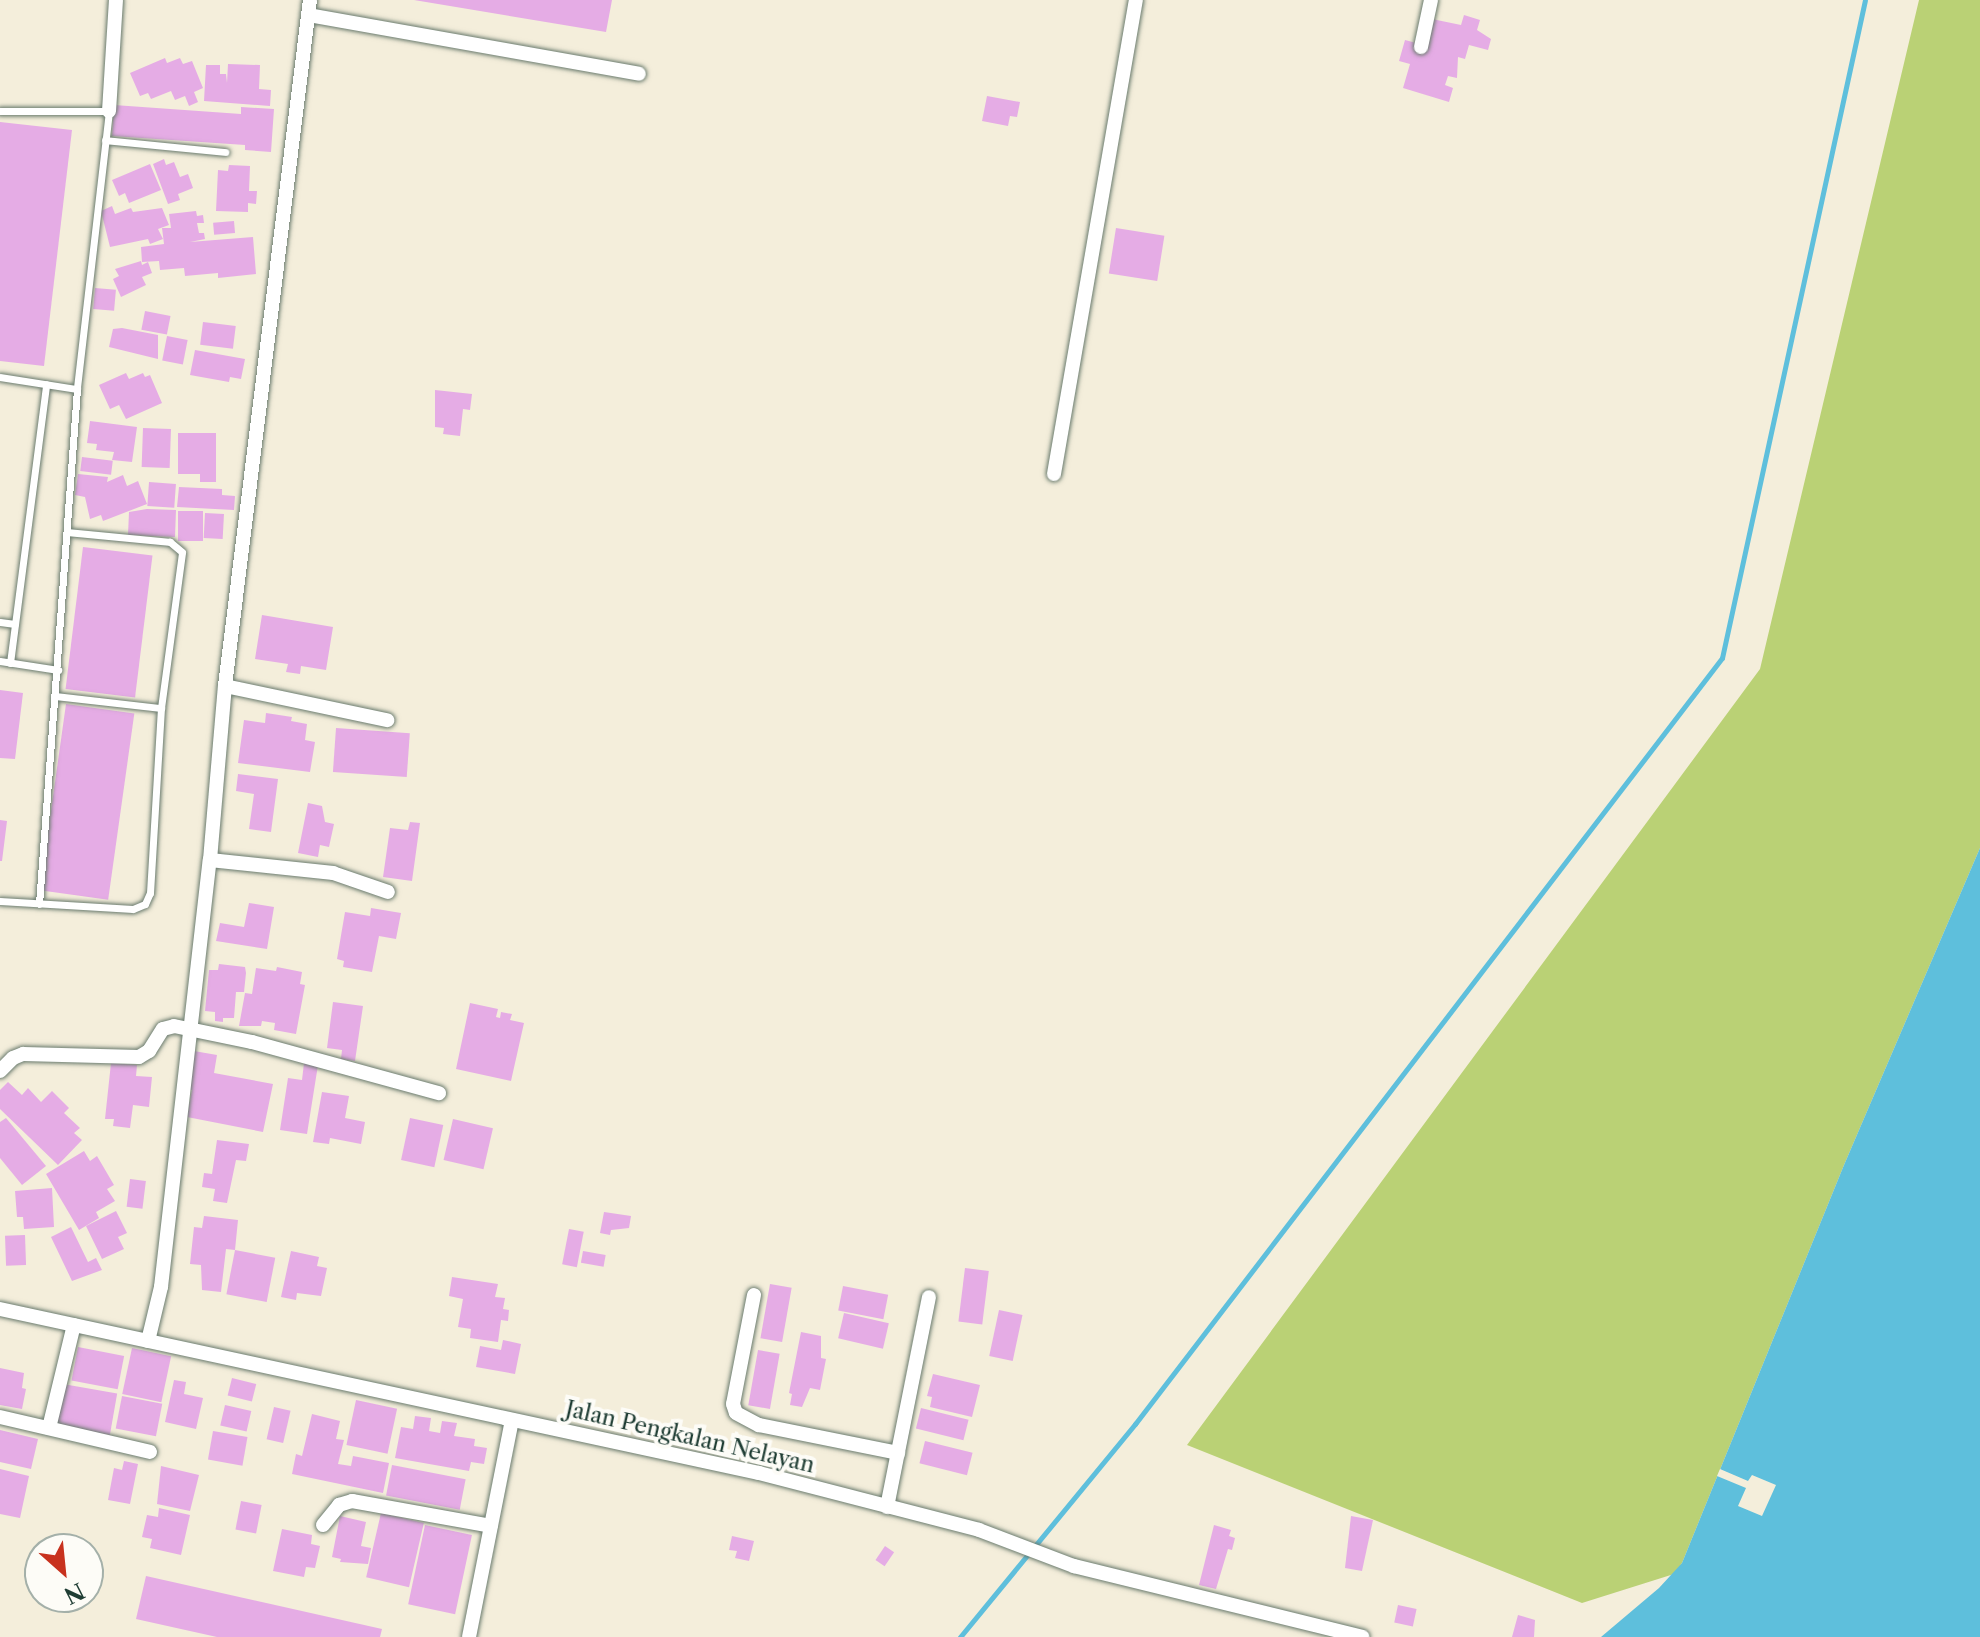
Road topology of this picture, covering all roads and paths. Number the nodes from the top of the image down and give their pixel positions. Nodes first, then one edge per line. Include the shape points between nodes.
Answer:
1 (116, 0) edge
2 (1136, 0) edge
3 (1431, 0) edge
4 (309, 7) edge
5 (1421, 47) dead end
6 (639, 74) dead end
7 (0, 111) edge
8 (109, 111) junction
9 (105, 140) junction
10 (225, 152) dead end
11 (0, 377) edge
12 (46, 384) junction
13 (77, 389) junction
14 (1054, 474) dead end
15 (67, 532) junction
16 (0, 622) edge
17 (15, 624) junction
18 (0, 661) edge
19 (10, 663) junction
20 (58, 670) junction
21 (225, 686) junction
22 (55, 696) junction
23 (161, 708) junction
24 (387, 720) dead end
25 (210, 860) junction
26 (388, 892) dead end
27 (0, 901) edge
28 (39, 904) junction
29 (190, 1029) junction
30 (0, 1071) edge
31 (439, 1093) dead end
32 (754, 1295) dead end
33 (929, 1297) dead end
34 (0, 1309) edge
35 (74, 1325) junction
36 (148, 1341) junction
37 (0, 1417) edge
38 (512, 1420) junction
39 (49, 1428) junction
40 (150, 1452) dead end
41 (898, 1453) junction
42 (887, 1507) junction
43 (323, 1525) dead end
44 (491, 1526) junction
45 (469, 1637) edge
46 (1362, 1637) edge

1 - 8 street
2 - 14 street
3 - 5 street
4 - 6 street
4 - 21 street
7 - 8 lane
8 - 9 lane
9 - 10 lane
9 - 13 lane
11 - 12 lane
12 - 13 lane
12 - 17 lane
13 - 15 lane
15 - 20 lane
15 - 23 lane via 170,542 180,549
16 - 17 lane
17 - 19 lane
18 - 19 lane
19 - 20 lane
20 - 22 lane
21 - 24 street
21 - 25 street
22 - 23 lane
22 - 28 lane
23 - 28 lane via 148,901 133,909
25 - 26 street via 333,873
25 - 29 street
27 - 28 lane
29 - 30 street via 167,1027 139,1057 23,1054
29 - 31 street
29 - 36 street via 161,1287
32 - 41 street via 733,1404 736,1413 759,1425
33 - 41 street
34 - 35 street, Jalan Pengkalan Nelayan
35 - 36 street, Jalan Pengkalan Nelayan
35 - 39 street
36 - 38 street, Jalan Pengkalan Nelayan
37 - 39 street
38 - 42 street, Jalan Pengkalan Nelayan via 759,1473
38 - 44 street
39 - 40 street
41 - 42 street
42 - 46 street, Jalan Pengkalan Nelayan via 979,1530 1074,1566
43 - 44 street via 339,1505 352,1501
44 - 45 street

